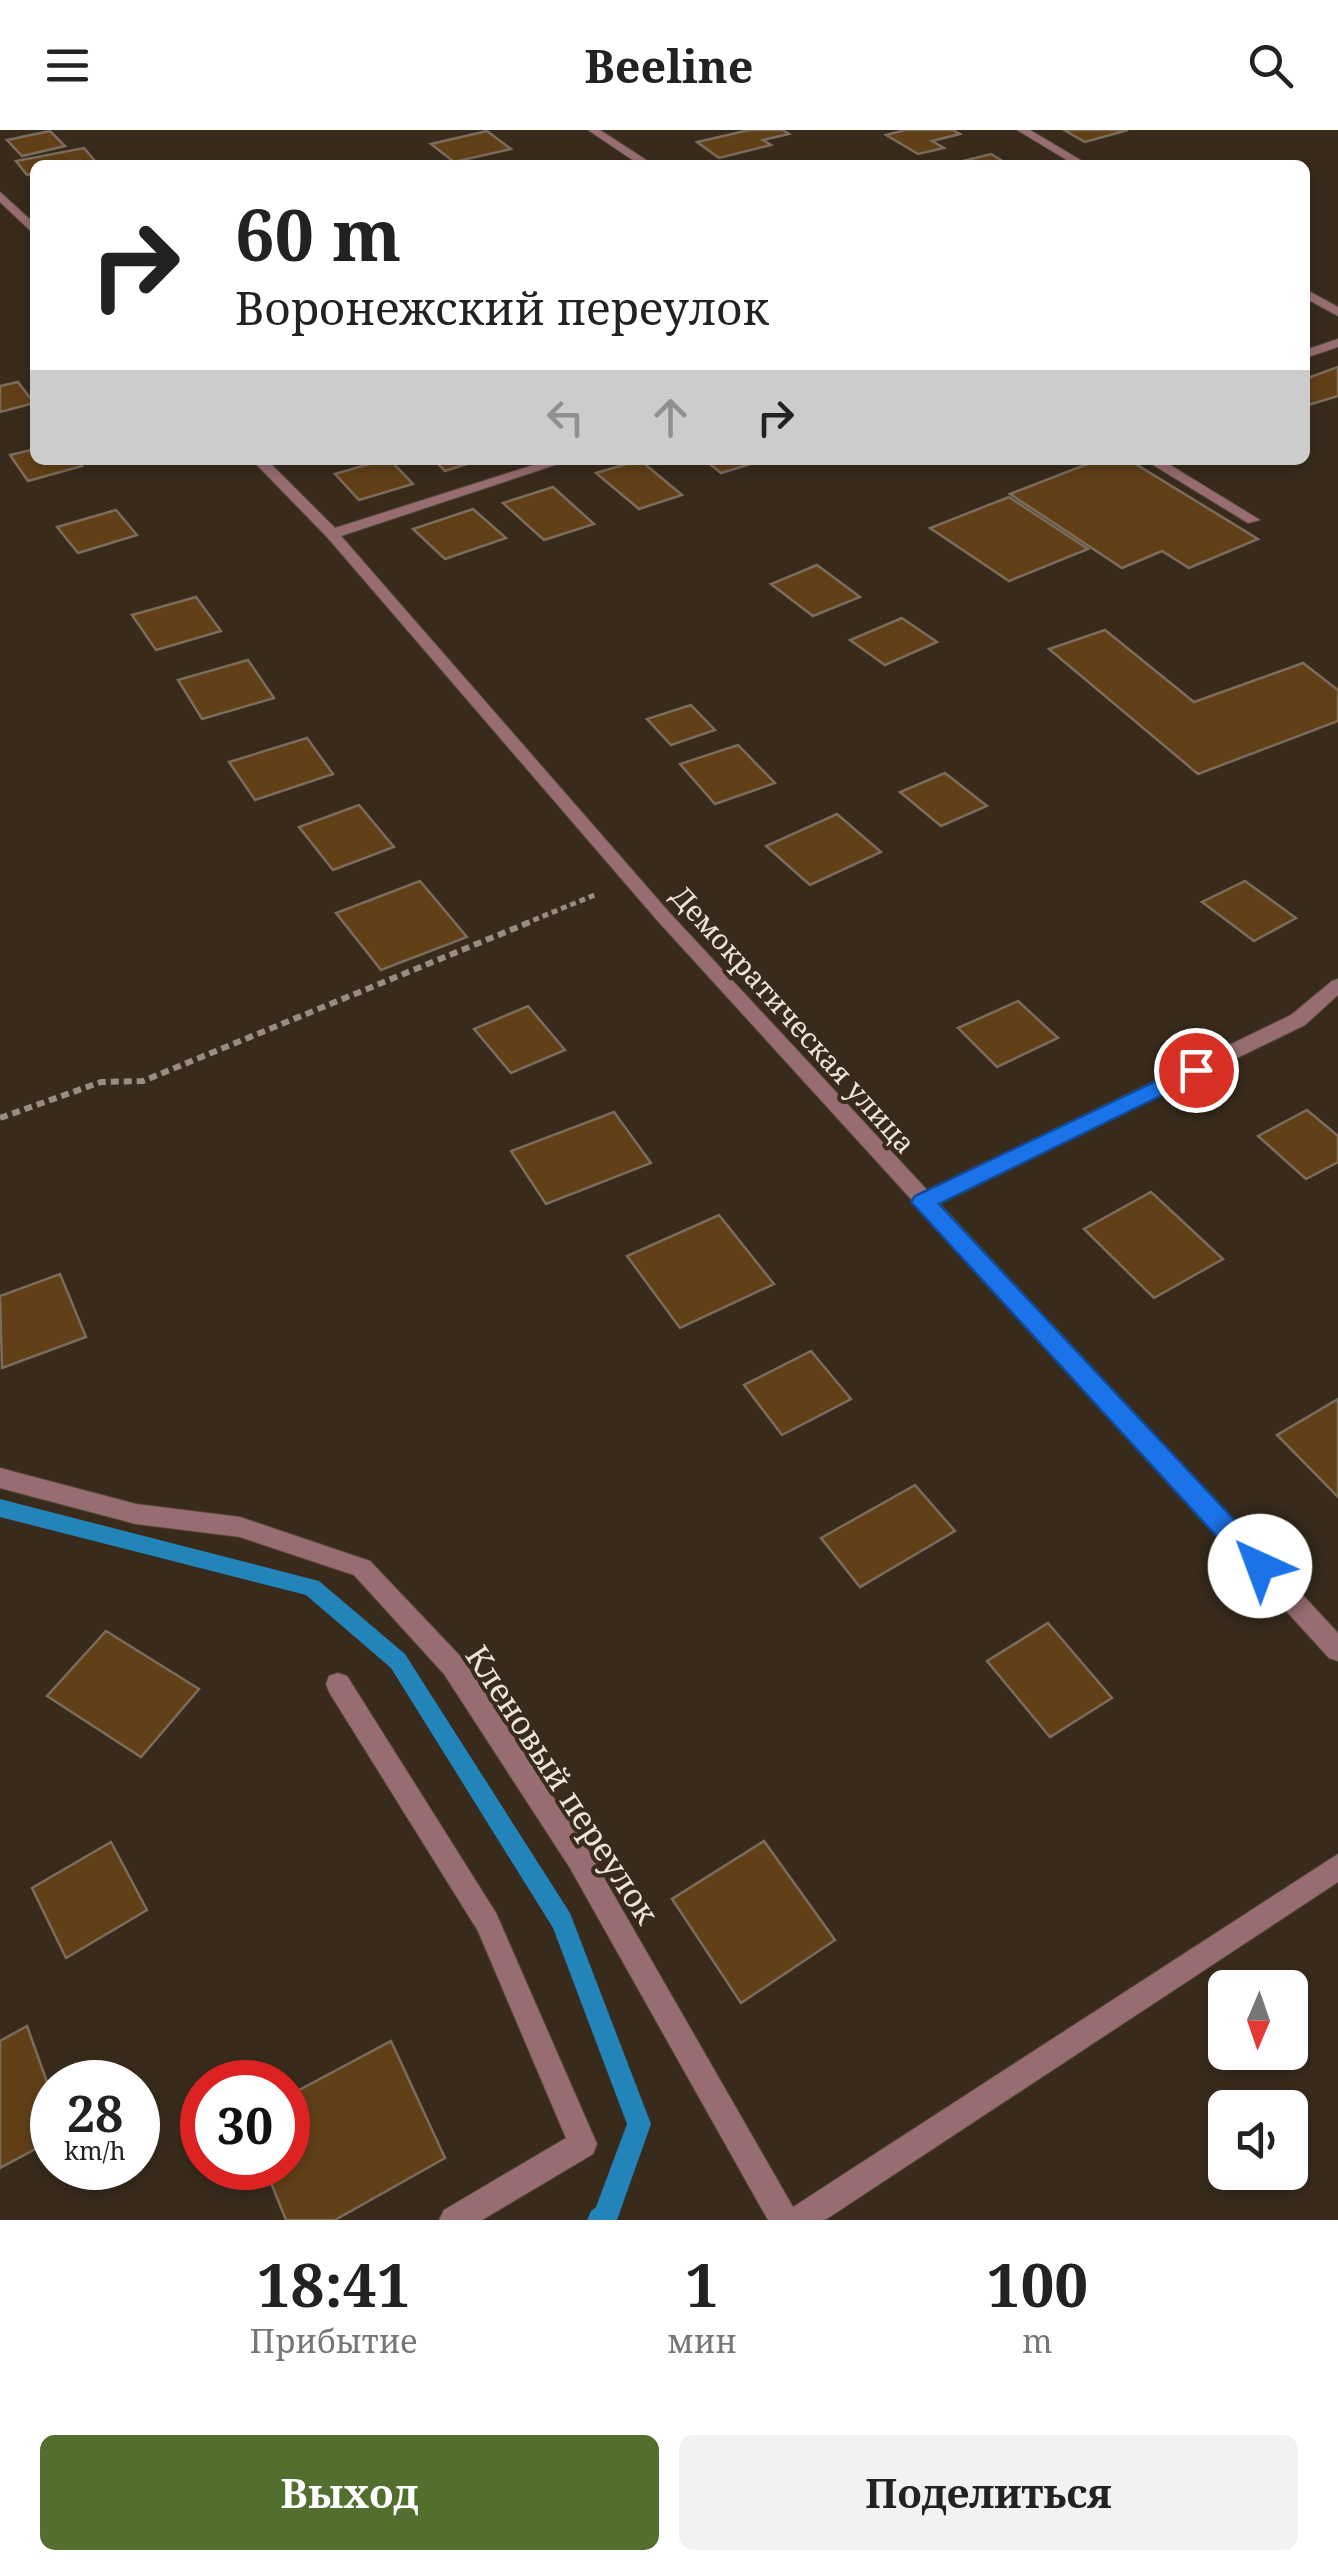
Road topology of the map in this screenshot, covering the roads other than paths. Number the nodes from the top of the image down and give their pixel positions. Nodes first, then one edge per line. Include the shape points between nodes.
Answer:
1 (593, 130) edge
2 (1022, 130) edge
3 (640, 160) edge
4 (1074, 160) edge
5 (0, 195) edge
6 (30, 226) edge
7 (1310, 296) edge
8 (1338, 312) edge
9 (1338, 343) edge
10 (1310, 352) edge
11 (264, 465) edge
12 (547, 465) edge
13 (1160, 465) edge
14 (1253, 520) dead end
15 (332, 534) junction
16 (1338, 985) edge
17 (923, 1202) junction
18 (0, 1478) edge
19 (1338, 1650) edge
20 (338, 1684) dead end
21 (1338, 1868) edge
22 (454, 2220) edge
23 (784, 2220) edge
24 (799, 2220) edge

1 - 3 street
2 - 4 street
5 - 6 street
7 - 8 street
9 - 10 street
11 - 15 street, Демократическая улица
12 - 15 street
13 - 14 street
15 - 17 street, Демократическая улица via 631,880
16 - 17 street via 1298,1020
17 - 19 street, Демократическая улица
18 - 23 street, Кленовый переулок via 136,1514 240,1526 362,1568 452,1666 579,1859
20 - 22 street via 487,1922 583,2144
21 - 24 street

